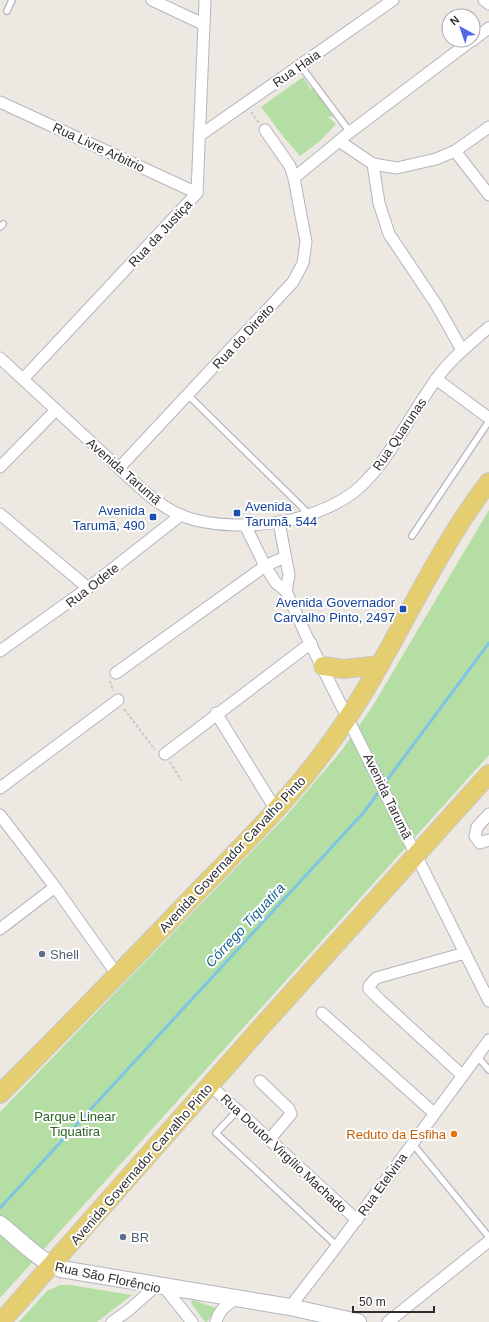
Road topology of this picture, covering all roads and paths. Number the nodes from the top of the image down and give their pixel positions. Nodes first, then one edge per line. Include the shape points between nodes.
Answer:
1 (12, 0) edge
2 (152, 0) edge
3 (205, 0) edge
4 (393, 0) edge
5 (484, 0) edge
6 (489, 4) edge
7 (7, 11) dead end
8 (203, 24) junction
9 (462, 48) edge
10 (300, 65) junction
11 (0, 102) edge
12 (245, 104) junction
13 (489, 127) edge
14 (264, 130) joint
15 (350, 132) junction
16 (199, 136) junction
17 (340, 141) junction
18 (455, 151) junction
19 (373, 164) junction
20 (294, 178) junction
21 (197, 193) junction
22 (489, 195) edge
23 (489, 327) edge
24 (462, 350) junction
25 (0, 358) edge
26 (23, 379) junction
27 (436, 379) junction
28 (188, 395) junction
29 (56, 410) junction
30 (489, 419) edge
31 (0, 467) edge
32 (120, 468) junction
33 (489, 482) edge
34 (0, 514) edge
35 (181, 515) junction
36 (310, 515) junction
37 (279, 522) junction
38 (245, 525) junction
39 (412, 536) dead end
40 (285, 557) junction
41 (264, 566) junction
42 (88, 588) junction
43 (286, 591) junction
44 (311, 643) junction
45 (2, 647) edge
46 (380, 665) junction
47 (323, 666) junction
48 (116, 673) joint
49 (118, 700) junction
50 (216, 713) junction
51 (349, 718) junction
52 (165, 754) junction
53 (489, 774) edge
54 (181, 780) dead end
55 (0, 788) edge
56 (276, 810) junction
57 (489, 814) edge
58 (0, 815) edge
59 (489, 840) edge
60 (417, 856) junction
61 (55, 887) junction
62 (0, 929) edge
63 (465, 953) junction
64 (118, 976) junction
65 (489, 1001) edge
66 (322, 1013) dead end
67 (489, 1040) edge
68 (477, 1056) junction
69 (489, 1070) edge
70 (462, 1075) junction
71 (260, 1081) dead end
72 (210, 1086) junction
73 (0, 1094) edge
74 (238, 1110) junction
75 (434, 1113) junction
76 (269, 1140) junction
77 (412, 1143) junction
78 (357, 1220) junction
79 (0, 1224) edge
80 (489, 1237) edge
81 (489, 1241) edge
82 (338, 1246) junction
83 (52, 1265) junction
84 (160, 1287) junction
85 (236, 1299) junction
86 (290, 1308) junction
87 (328, 1319) edge
88 (1, 1322) edge
89 (112, 1322) edge
90 (192, 1322) edge
91 (216, 1322) edge
92 (358, 1322) edge
93 (388, 1322) edge

1 - 7 lane
2 - 8 street
3 - 8 street, Rua da Justiça
4 - 10 street, Rua Haia
5 - 6 street
8 - 16 street, Rua da Justiça
9 - 15 street
10 - 12 street, Rua Haia
10 - 15 lane
11 - 21 street, Rua Livre Arbitrio
12 - 14 path
12 - 16 street, Rua Haia
13 - 18 street
14 - 20 street, Rua do Direito via 290,166
15 - 17 street
16 - 21 street, Rua da Justiça
17 - 19 street
17 - 20 street
18 - 19 street via 413,166 397,168
18 - 22 street
19 - 24 street via 379,203 389,234 436,304
20 - 28 street, Rua do Direito via 306,242 303,264 293,282
21 - 26 street, Rua da Justiça
23 - 24 street, Rua Quarunas
24 - 27 street, Rua Quarunas
25 - 26 street, Avenida Tarumã
26 - 29 street, Avenida Tarumã
27 - 30 street
27 - 36 street, Rua Quarunas via 384,461 365,482 340,501
28 - 32 street, Rua do Direito
28 - 36 lane
29 - 31 street
29 - 32 street, Avenida Tarumã
30 - 39 lane
32 - 35 street, Avenida Tarumã via 163,505
33 - 46 main road, Avenida Governador Carvalho Pinto via 430,573
34 - 42 street
35 - 38 street, Avenida Tarumã via 197,520
35 - 42 street, Rua Odete
36 - 37 street, Rua Quarunas
37 - 38 street, Rua Quarunas
37 - 40 street
38 - 41 street, Avenida Tarumã
40 - 41 street
40 - 43 street via 289,575
41 - 43 street, Avenida Tarumã via 276,583
41 - 48 street
42 - 45 street, Rua Odete
43 - 44 street, Avenida Tarumã
44 - 47 street, Avenida Tarumã
44 - 50 street
46 - 47 main road via 344,668
46 - 51 main road, Avenida Governador Carvalho Pinto
47 - 51 street, Avenida Tarumã
48 - 49 path via 109,681
49 - 52 path via 159,755
49 - 55 street
50 - 52 street
50 - 56 street
51 - 56 main road, Avenida Governador Carvalho Pinto
51 - 60 street, Avenida Tarumã
52 - 54 path
53 - 60 main road, Avenida Governador Carvalho Pinto
56 - 64 main road, Avenida Governador Carvalho Pinto
57 - 59 street via 478,827 475,836 480,842
58 - 61 street
60 - 63 street, Avenida Tarumã
60 - 72 main road, Avenida Governador Carvalho Pinto
61 - 62 street
61 - 64 street
63 - 65 street, Avenida Tarumã
63 - 70 street via 376,978 369,986 376,996
64 - 73 main road, Avenida Governador Carvalho Pinto
66 - 75 street
67 - 68 street, Rua Etelvina
68 - 69 lane
68 - 70 street, Rua Etelvina
70 - 75 street, Rua Etelvina
71 - 76 street via 291,1114
72 - 74 street, Rua Doutor Virgílio Machado
72 - 83 main road, Avenida Governador Carvalho Pinto
74 - 76 street, Rua Doutor Virgílio Machado
74 - 82 lane via 216,1133
75 - 77 street, Rua Etelvina
76 - 78 street, Rua Doutor Virgílio Machado
77 - 78 street, Rua Etelvina
77 - 80 lane
78 - 82 street, Rua Etelvina
79 - 83 street, Rua São Florêncio
81 - 93 street
82 - 86 street, Rua Etelvina
83 - 84 street, Rua São Florêncio
83 - 88 main road, Avenida Governador Carvalho Pinto
84 - 85 street
84 - 89 street
84 - 90 street, Rua São Florêncio
85 - 86 street
85 - 91 street via 222,1309
86 - 87 street
87 - 92 street

